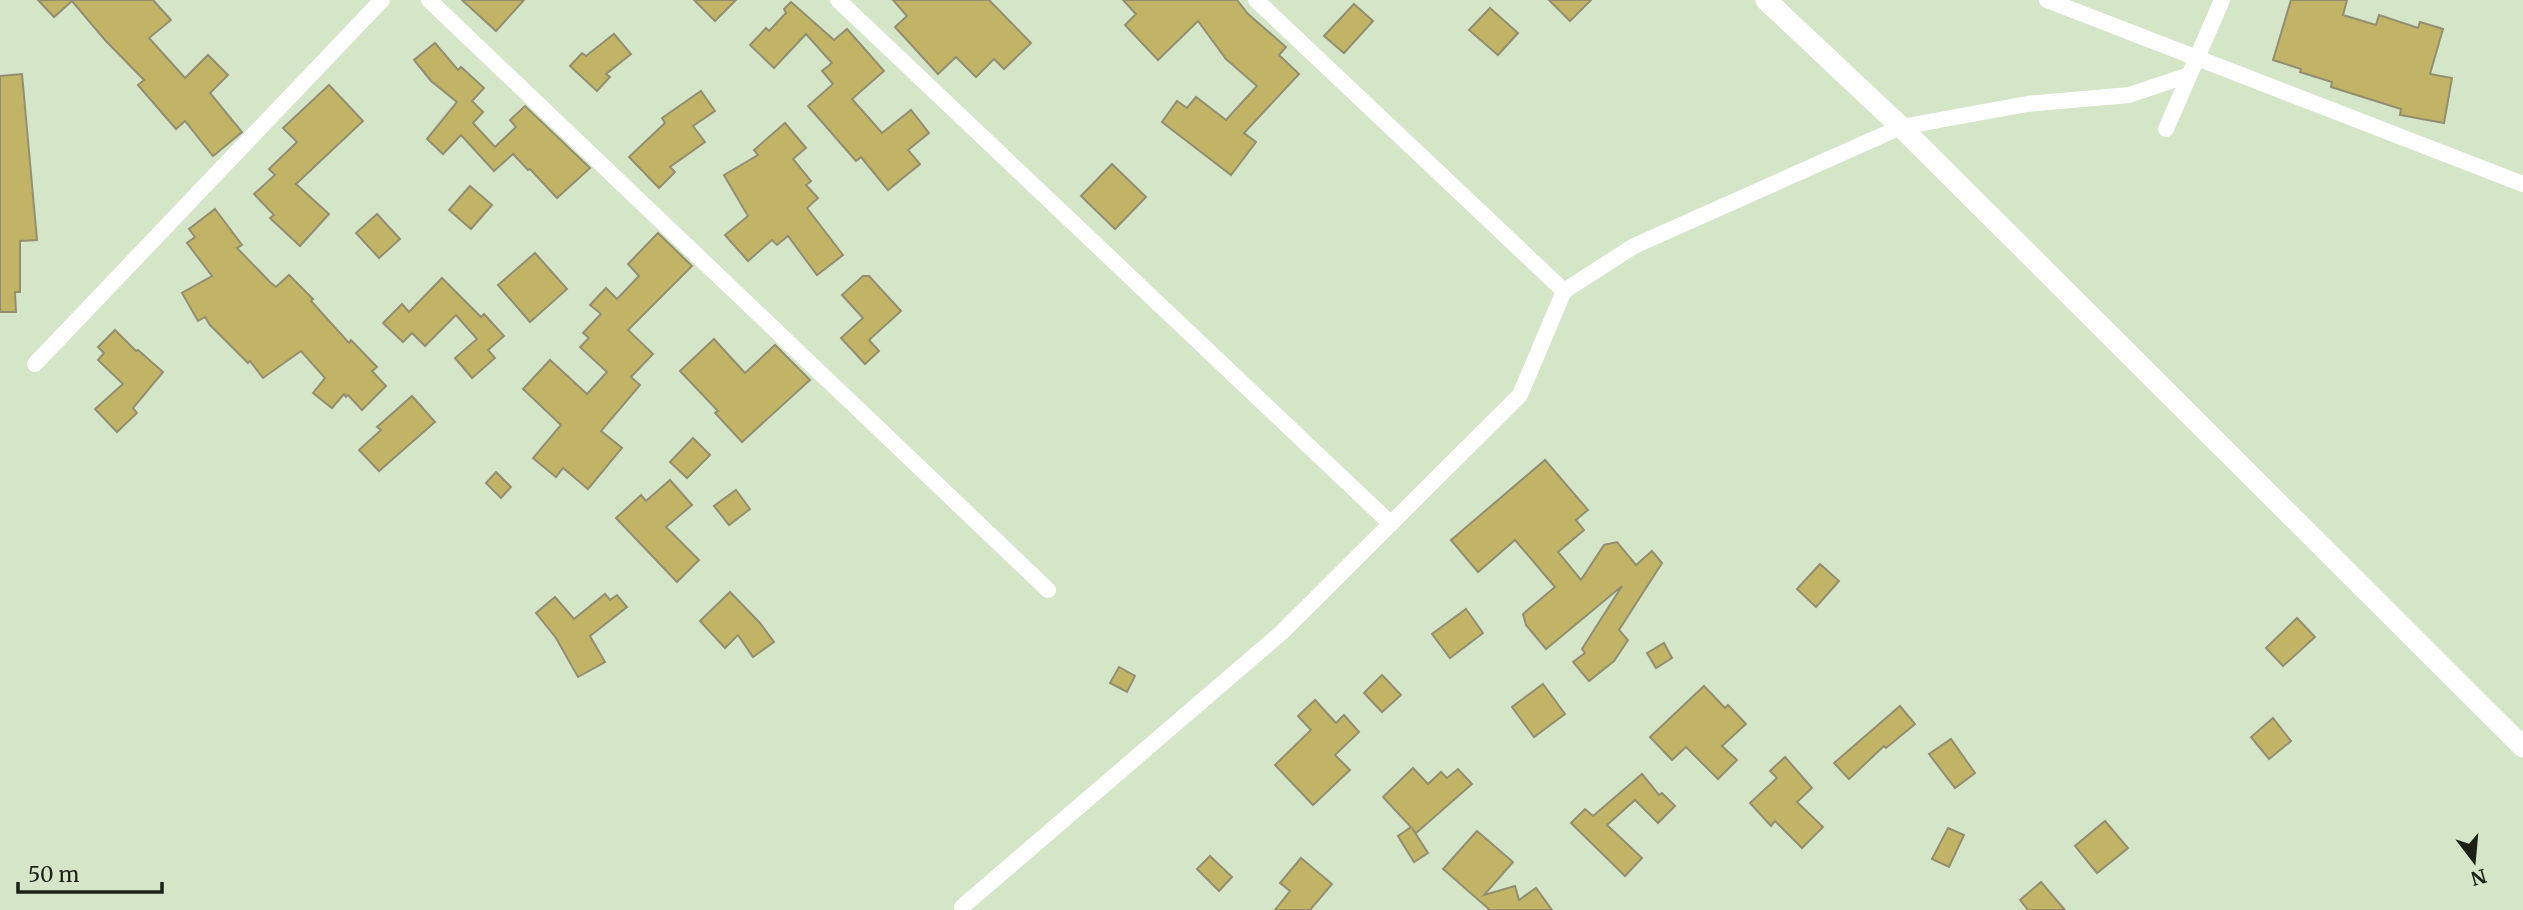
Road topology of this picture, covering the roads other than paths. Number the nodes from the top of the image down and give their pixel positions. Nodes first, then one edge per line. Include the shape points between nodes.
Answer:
1 (382, 0) edge
2 (429, 0) edge
3 (838, 0) edge
4 (1256, 0) edge
5 (1766, 0) edge
6 (2047, 0) edge
7 (2222, 0) edge
8 (2196, 58) junction
9 (2189, 75) junction
10 (1900, 127) junction
11 (2166, 129) dead end
12 (2523, 184) edge
13 (1564, 291) junction
14 (35, 364) dead end
15 (1391, 524) junction
16 (1048, 590) dead end
17 (2523, 747) edge
18 (962, 907) dead end

1 - 14 street
2 - 16 street
3 - 15 street
4 - 13 street
5 - 10 street
6 - 8 street
7 - 8 street
8 - 9 street
8 - 12 street
9 - 10 street via 2129,95 2027,104
9 - 11 street
10 - 13 street via 1634,246
10 - 17 street
13 - 15 street via 1520,395
15 - 18 street via 1281,632

